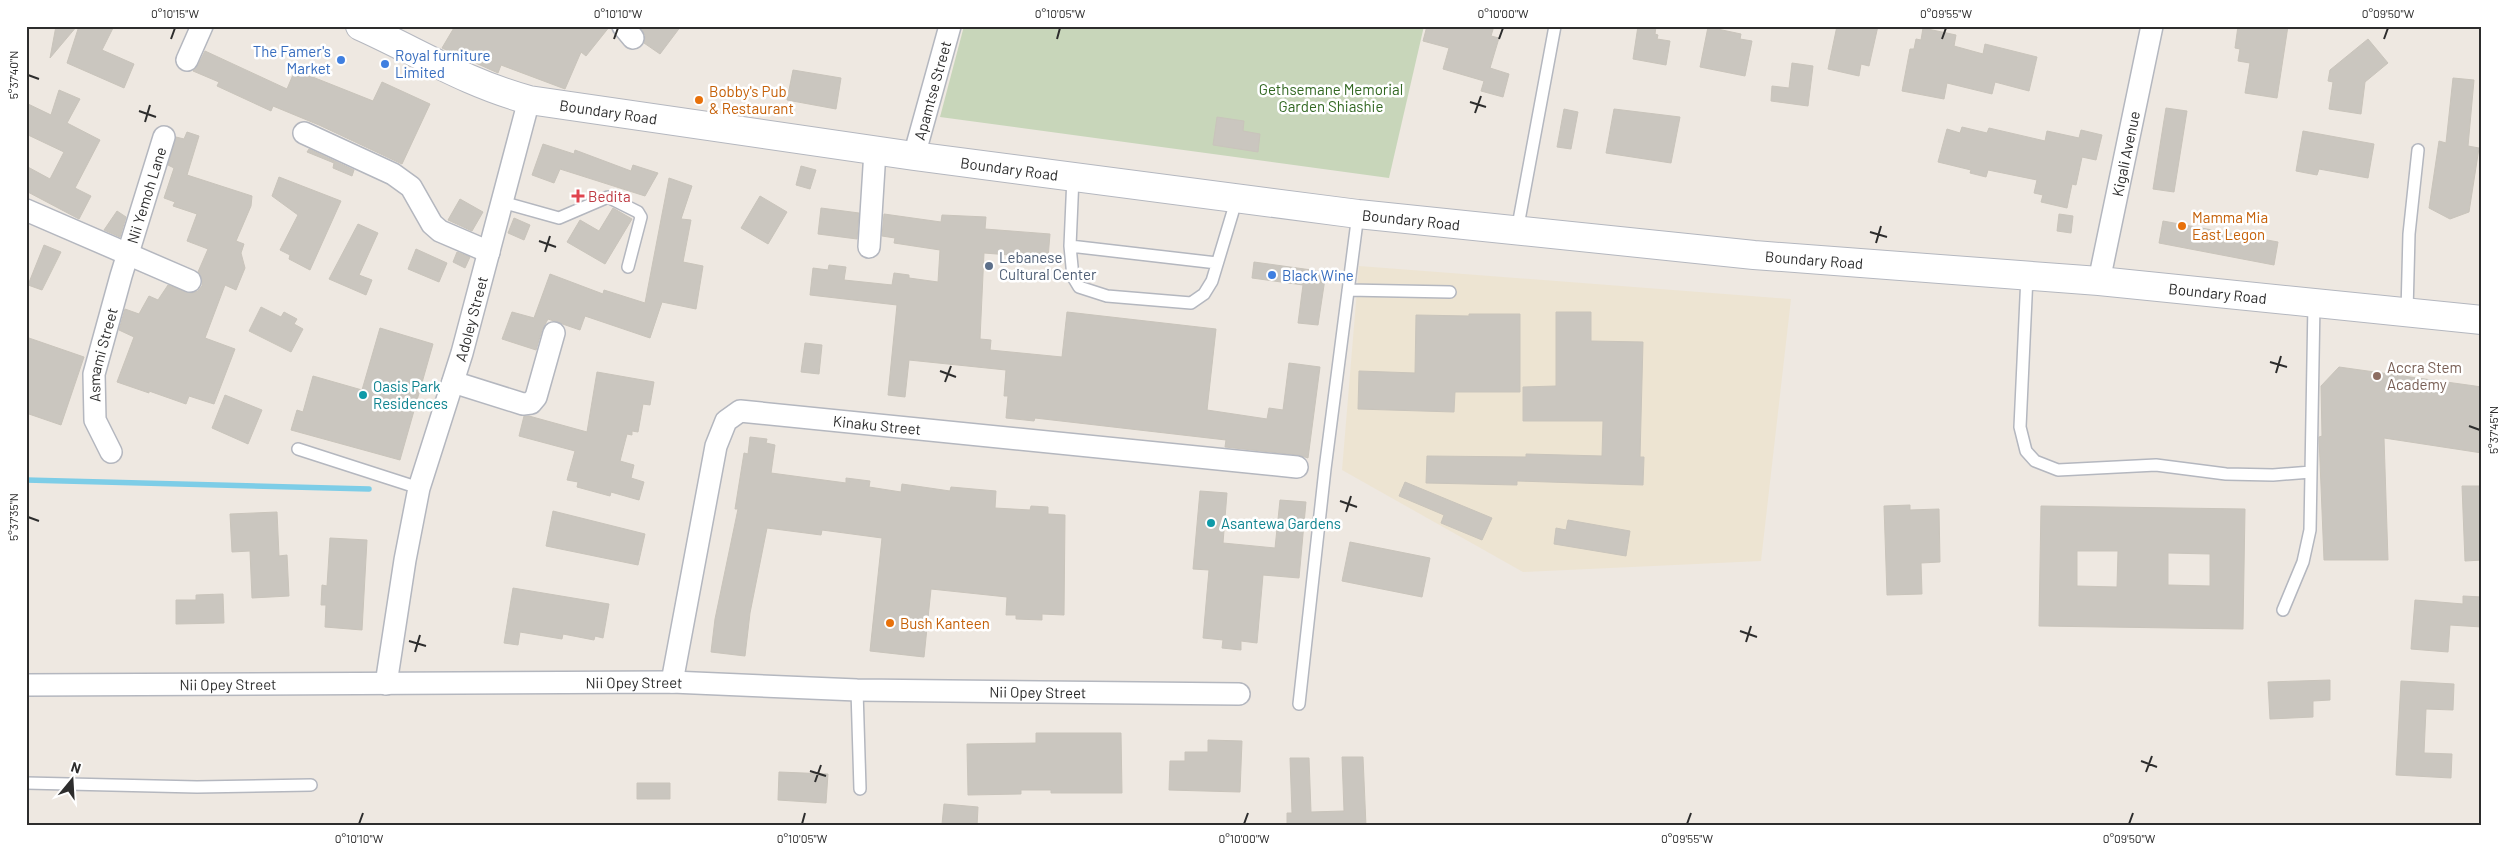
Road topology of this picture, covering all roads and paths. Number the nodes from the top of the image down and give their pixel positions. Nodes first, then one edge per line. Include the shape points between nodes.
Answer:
1 (202, 26) edge
2 (360, 26) edge
3 (950, 26) edge
4 (1555, 26) edge
5 (2152, 26) edge
6 (187, 60) dead end
7 (529, 100) junction
8 (304, 133) dead end
9 (164, 136) dead end
10 (2418, 150) dead end
11 (875, 151) junction
12 (914, 156) junction
13 (1073, 177) junction
14 (1237, 198) junction
15 (502, 202) junction
16 (27, 211) edge
17 (1358, 214) junction
18 (1517, 230) junction
19 (1070, 246) junction
20 (869, 247) dead end
21 (489, 252) junction
22 (127, 254) junction
23 (1217, 263) junction
24 (628, 267) dead end
25 (2027, 276) junction
26 (190, 281) dead end
27 (2099, 281) junction
28 (1348, 290) junction
29 (1450, 292) dead end
30 (2314, 303) junction
31 (2407, 312) junction
32 (2482, 320) edge
33 (554, 333) dead end
34 (453, 382) junction
35 (298, 449) dead end
36 (110, 452) dead end
37 (1297, 467) dead end
38 (2310, 472) junction
39 (419, 488) junction
40 (2283, 610) dead end
41 (672, 682) junction
42 (386, 684) junction
43 (26, 685) edge
44 (857, 690) junction
45 (1239, 694) dead end
46 (1299, 704) dead end
47 (26, 783) edge
48 (311, 786) dead end
49 (860, 789) dead end

1 - 6 street
2 - 7 main road, Boundary Road via 464,78 494,91
3 - 12 street, Apamtse Street
4 - 18 lane
5 - 27 street, Kigali Avenue
7 - 11 main road, Boundary Road
7 - 15 street, Adoley Street
8 - 21 street via 393,174 411,187 432,224 440,231
9 - 22 street, Nii Yemoh Lane
10 - 31 lane via 2409,234
11 - 12 main road, Boundary Road
11 - 20 street
12 - 13 main road, Boundary Road
13 - 14 main road, Boundary Road
13 - 19 lane
14 - 17 main road, Boundary Road
14 - 23 lane
15 - 21 street, Adoley Street
15 - 24 lane via 559,218 600,199 615,199 641,217
16 - 22 street
17 - 18 main road, Boundary Road
17 - 28 lane
18 - 25 main road, Boundary Road via 1754,255
19 - 23 lane
19 - 23 lane via 1073,277 1079,286 1107,296 1191,303 1204,294 1212,282
21 - 34 street, Adoley Street
22 - 26 street
22 - 36 street, Asmami Street via 94,374 95,420
25 - 27 main road, Boundary Road
25 - 38 lane via 2020,427 2026,451 2035,461 2058,470 2156,466 2273,476
27 - 30 main road, Boundary Road
28 - 29 lane
28 - 46 lane
30 - 31 main road, Boundary Road
30 - 38 lane
31 - 32 main road, Boundary Road
33 - 34 street via 536,397 531,403 523,404
34 - 39 street, Adoley Street
35 - 39 lane
37 - 41 street, Kinaku Street via 740,412 726,421 716,446
38 - 40 lane via 2310,530 2303,562
39 - 42 street, Adoley Street
41 - 42 street, Nii Opey Street
41 - 44 street, Nii Opey Street
42 - 43 street, Nii Opey Street
44 - 45 street, Nii Opey Street
44 - 49 lane
47 - 48 lane

